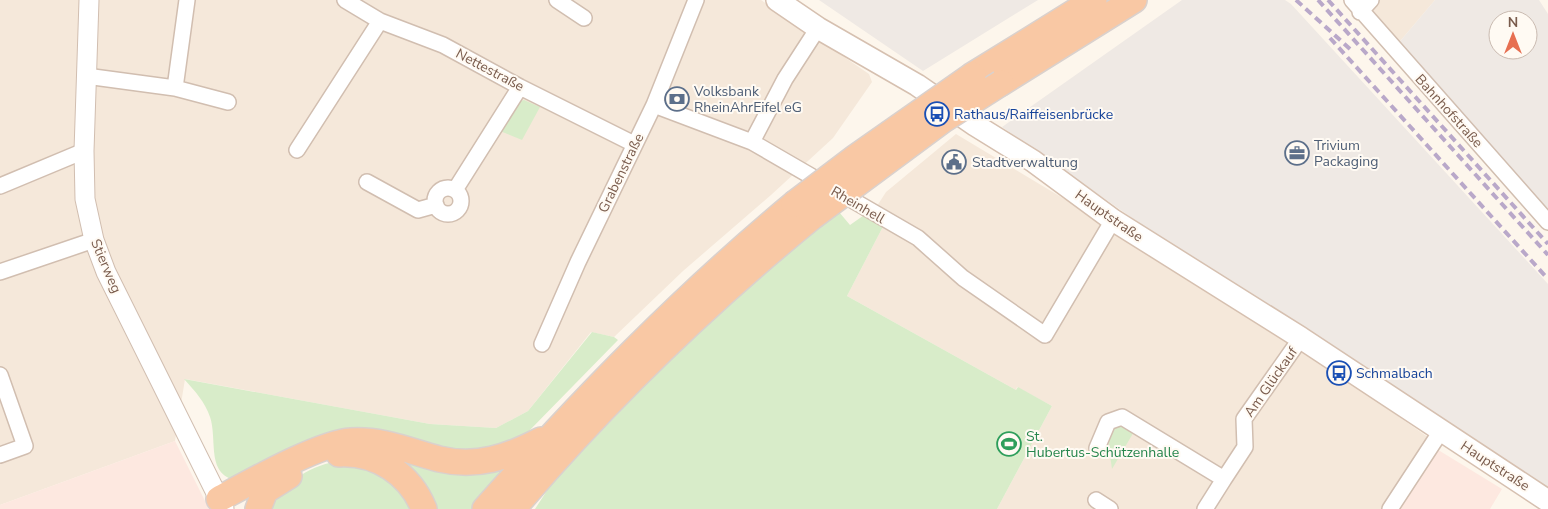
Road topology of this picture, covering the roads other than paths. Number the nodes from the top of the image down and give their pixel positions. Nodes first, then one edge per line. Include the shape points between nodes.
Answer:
1 (89, 0) edge
2 (187, 0) edge
3 (345, 0) edge
4 (557, 0) edge
5 (696, 0) edge
6 (777, 0) edge
7 (1094, 0) edge
8 (1134, 0) edge
9 (1371, 0) edge
10 (1356, 6) edge
11 (584, 18) dead end
12 (380, 21) junction
13 (818, 28) junction
14 (86, 76) junction
15 (520, 87) junction
16 (175, 88) junction
17 (228, 102) dead end
18 (654, 105) junction
19 (752, 142) junction
20 (634, 144) junction
21 (297, 150) dead end
22 (84, 151) junction
23 (367, 182) dead end
24 (0, 186) edge
25 (1113, 220) junction
26 (1548, 222) edge
27 (94, 240) junction
28 (0, 272) edge
29 (1301, 338) junction
30 (542, 344) dead end
31 (0, 375) edge
32 (614, 382) junction
33 (1441, 432) junction
34 (550, 436) junction
35 (1097, 448) dead end
36 (0, 456) edge
37 (555, 460) junction
38 (1224, 479) junction
39 (262, 500) edge
40 (1096, 500) dead end
41 (1548, 501) edge
42 (226, 506) edge
43 (424, 509) edge
44 (485, 509) edge
45 (513, 509) edge
46 (529, 509) edge
47 (1110, 509) edge
48 (1205, 509) edge
49 (1390, 509) edge

1 - 14 street, Stierweg
2 - 16 street
3 - 12 street, Nettestraße
4 - 11 street
5 - 18 street, Grabenstraße
6 - 13 main road, Hauptstraße
7 - 32 highway, bridge via 973,75 828,178 699,285
8 - 32 highway, bridge via 943,120 878,166
9 - 10 street
10 - 26 street, Bahnhofstraße
12 - 15 street, Nettestraße via 443,45
12 - 21 street
13 - 19 street via 785,79
13 - 25 main road, Hauptstraße via 917,85 1032,161
14 - 16 street
14 - 22 street, Stierweg
15 - 20 street, Nettestraße
15 - 23 street via 455,190 461,201 454,212 441,212 436,205 418,210
16 - 17 street
18 - 19 street, Rheinhell
18 - 20 street, Grabenstraße
19 - 25 street, Rheinhell via 918,238 963,278 1044,335
20 - 30 street, Grabenstraße
22 - 24 street
22 - 27 street, Stierweg via 85,199
25 - 29 main road, Hauptstraße
27 - 28 street
27 - 42 street, Stierweg via 106,272
29 - 33 main road, Hauptstraße
29 - 38 street, Am Glückauf via 1244,419 1245,447
31 - 36 street via 25,446
32 - 34 highway
32 - 37 highway
33 - 41 main road, Hauptstraße
33 - 49 street
34 - 42 highway via 512,454 476,462 445,460 375,441 348,441 321,448
34 - 44 highway
35 - 38 street via 1108,422 1122,417
37 - 45 highway
37 - 46 highway
38 - 48 street, Am Glückauf
39 - 42 highway
39 - 43 highway via 317,460 349,454 375,459 398,472
40 - 47 street

